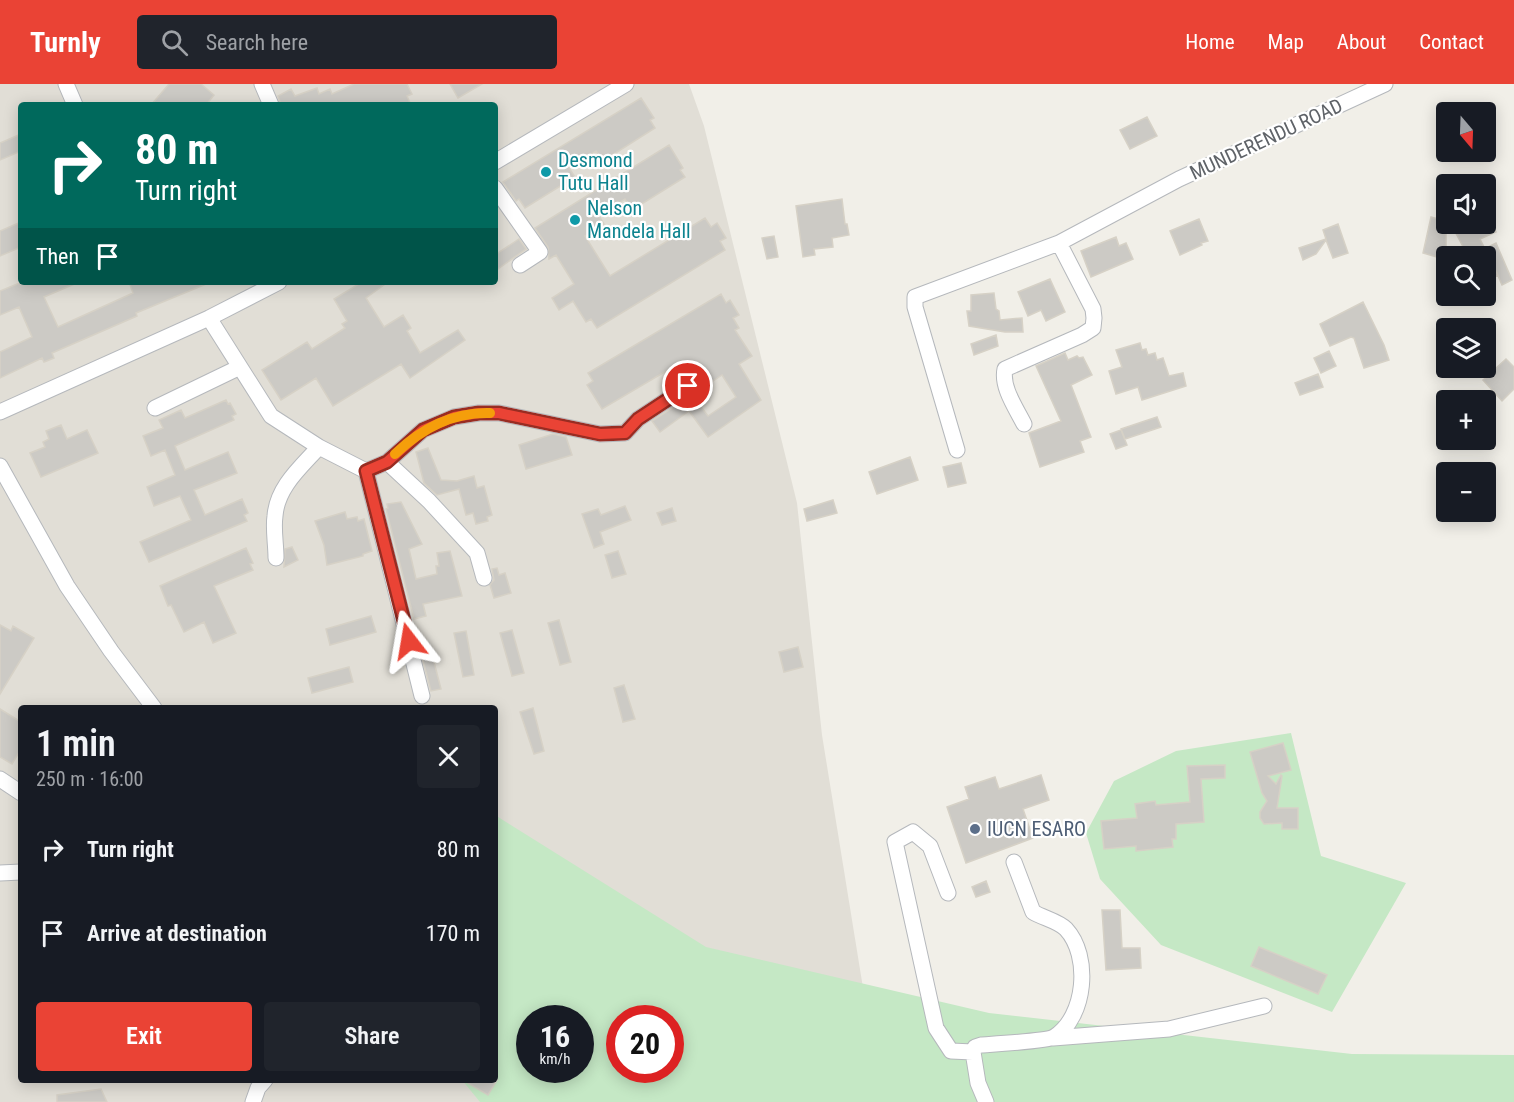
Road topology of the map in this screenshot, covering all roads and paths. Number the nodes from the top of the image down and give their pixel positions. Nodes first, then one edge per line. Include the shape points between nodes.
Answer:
1 (66, 84) edge
2 (262, 84) edge
3 (626, 84) edge
4 (1385, 84) edge
5 (74, 102) edge
6 (270, 102) edge
7 (498, 160) edge
8 (498, 193) edge
9 (1059, 243) junction
10 (520, 265) dead end
11 (273, 285) edge
12 (209, 318) junction
13 (240, 367) junction
14 (688, 386) dead end
15 (155, 408) dead end
16 (0, 412) edge
17 (1024, 424) dead end
18 (319, 447) junction
19 (957, 450) dead end
20 (387, 462) junction
21 (0, 466) edge
22 (366, 471) junction
23 (276, 558) dead end
24 (484, 578) dead end
25 (422, 696) dead end
26 (152, 705) edge
27 (0, 779) edge
28 (18, 790) edge
29 (1014, 862) dead end
30 (18, 872) edge
31 (0, 873) edge
32 (948, 893) dead end
33 (1264, 1006) dead end
34 (1053, 1038) junction
35 (973, 1052) junction
36 (262, 1083) edge
37 (253, 1102) edge
38 (986, 1102) edge

1 - 5 street
2 - 6 street
3 - 7 street
4 - 9 street, MUNDERENDU ROAD via 1179,179
8 - 10 street via 540,252
9 - 17 street via 1093,309 1093,328 1005,369 1006,386
9 - 19 street, MUNDERENDU ROAD via 915,297
11 - 12 street
12 - 13 street
12 - 16 street
13 - 15 street
13 - 18 street via 271,416
14 - 20 street via 638,419 625,433 600,434 499,413 479,413 454,417 423,430
18 - 22 street
18 - 23 street via 286,484 279,499 275,515
20 - 22 street
20 - 24 street via 477,553
21 - 26 street via 67,586
22 - 25 street
27 - 28 street
29 - 34 street via 1033,912 1064,927 1079,954 1082,975 1077,1011
30 - 31 street
32 - 35 street via 930,846 913,832 895,842 936,1028 951,1051
33 - 34 street via 1169,1029
34 - 35 street via 981,1045
35 - 38 street
36 - 37 street

